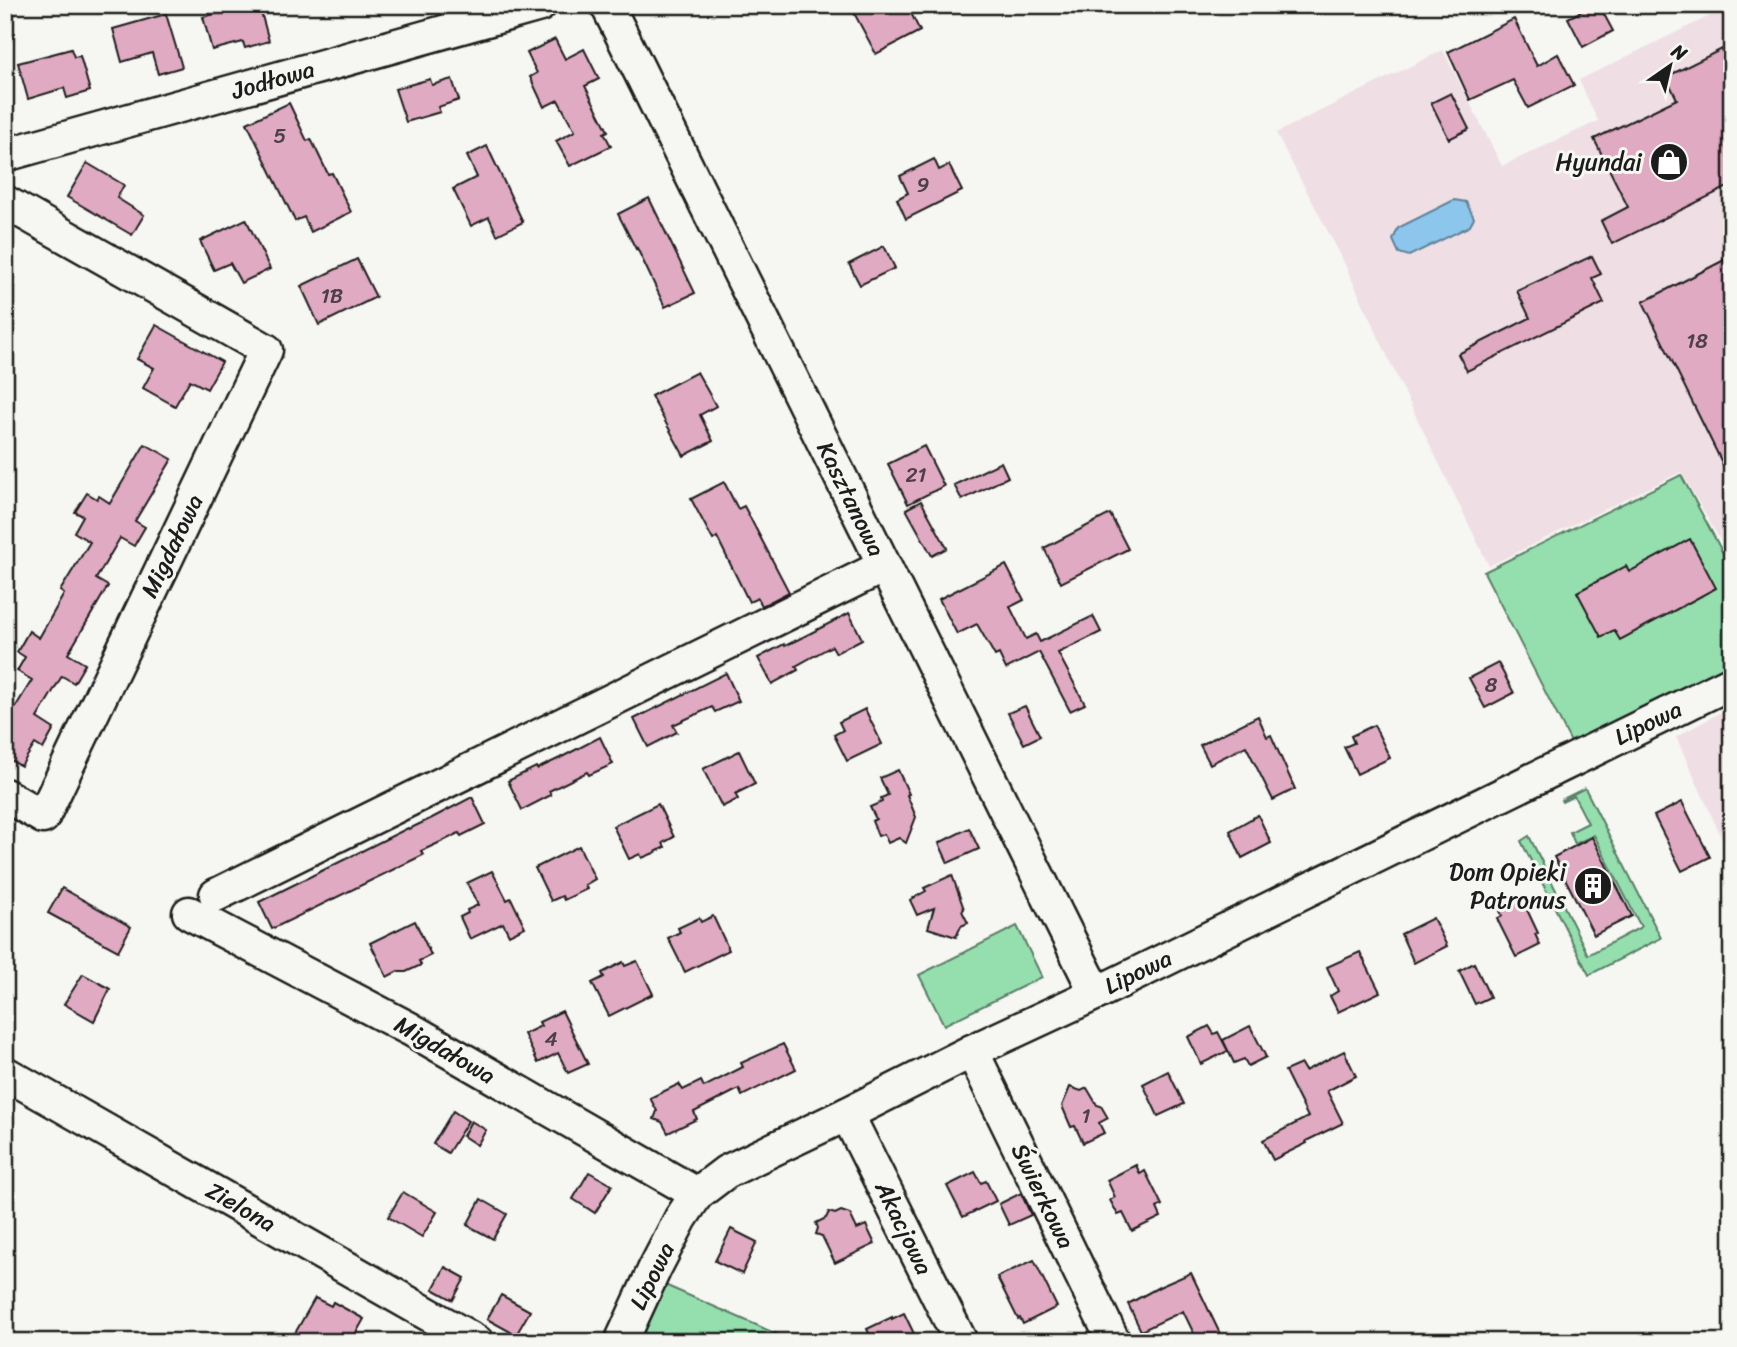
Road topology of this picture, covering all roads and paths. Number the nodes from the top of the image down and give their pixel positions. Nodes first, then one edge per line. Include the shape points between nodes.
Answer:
1 (540, 5) edge
2 (607, 5) edge
3 (5, 155) edge
4 (5, 202) edge
5 (884, 566) junction
6 (1732, 682) edge
7 (5, 795) edge
8 (216, 895) dead end
9 (189, 913) dead end
10 (1097, 993) junction
11 (972, 1051) junction
12 (5, 1073) edge
13 (848, 1114) junction
14 (697, 1194) junction
15 (477, 1342) edge
16 (621, 1342) edge
17 (961, 1342) edge
18 (1114, 1342) edge

1 - 3 street, Jodłowa
2 - 5 street, Kasztanowa
4 - 7 street, Migdałowa via 266,350 43,817
5 - 8 street
5 - 10 street, Kasztanowa
6 - 10 street, Lipowa
9 - 14 street, Migdałowa via 410,1029
10 - 11 street, Lipowa
11 - 13 street, Lipowa
11 - 18 street, Świerkowa
12 - 15 street, Zielona
13 - 14 street, Lipowa via 726,1172
13 - 17 street, Akacjowa
14 - 16 street, Lipowa via 655,1268

